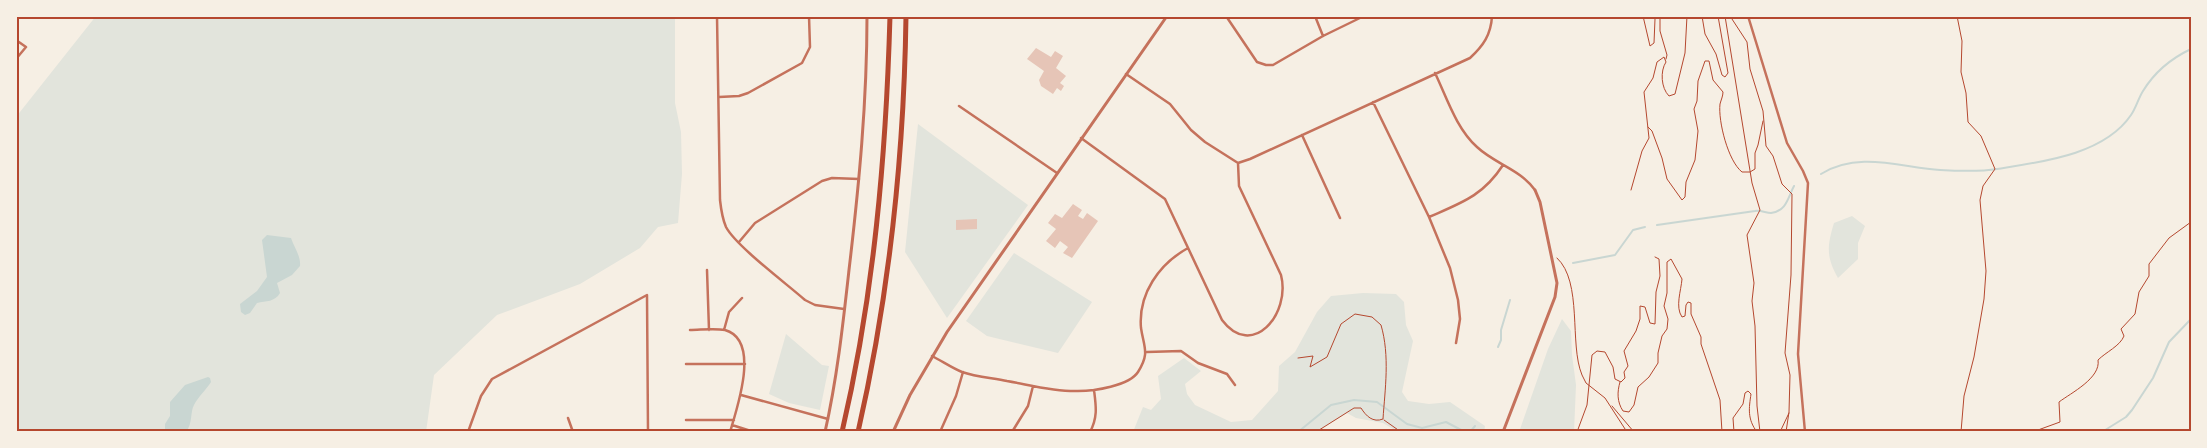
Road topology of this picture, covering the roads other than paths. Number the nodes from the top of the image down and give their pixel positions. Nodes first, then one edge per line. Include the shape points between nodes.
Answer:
1 (717, 16) edge
2 (809, 16) edge
3 (868, 16) edge
4 (890, 16) edge
5 (906, 16) edge
6 (1166, 16) edge
7 (1226, 16) edge
8 (1315, 16) edge
9 (1364, 16) edge
10 (1492, 16) edge
11 (1748, 16) edge
12 (1323, 36) junction
13 (16, 40) edge
14 (16, 59) edge
15 (1126, 74) junction
16 (1435, 74) junction
17 (719, 97) junction
18 (1373, 102) junction
19 (959, 106) dead end
20 (1302, 135) junction
21 (1081, 138) junction
22 (1238, 163) junction
23 (1503, 165) junction
24 (1057, 174) junction
25 (860, 179) junction
26 (1535, 190) joint
27 (1429, 217) junction
28 (1340, 218) dead end
29 (739, 242) junction
30 (1188, 248) junction
31 (707, 270) dead end
32 (742, 298) dead end
33 (844, 309) junction
34 (690, 330) dead end
35 (709, 330) junction
36 (724, 330) junction
37 (1456, 342) dead end
38 (1147, 352) junction
39 (932, 356) junction
40 (686, 364) dead end
41 (745, 364) junction
42 (963, 372) junction
43 (1033, 385) junction
44 (1235, 385) dead end
45 (1094, 390) junction
46 (740, 395) junction
47 (568, 418) dead end
48 (828, 419) junction
49 (686, 420) dead end
50 (734, 420) junction
51 (732, 425) junction
52 (468, 432) edge
53 (573, 432) edge
54 (648, 432) edge
55 (730, 432) edge
56 (754, 432) edge
57 (826, 432) edge
58 (842, 432) edge
59 (858, 432) edge
60 (893, 432) edge
61 (940, 432) edge
62 (1012, 432) edge
63 (1090, 432) edge
64 (1503, 432) edge
65 (1805, 432) edge

1 - 17 street
2 - 17 street via 810,47 802,63 748,93
3 - 25 street
4 - 58 highway via 886,118 875,243 859,350
5 - 59 highway via 893,224 880,317
6 - 15 street
7 - 12 street via 1258,62 1266,65 1273,65
8 - 12 street
9 - 12 street
10 - 16 street via 1489,35 1481,48 1470,58
11 - 65 street via 1787,143 1808,183 1798,354
13 - 14 street via 26,47
15 - 21 street
15 - 22 street via 1170,104 1205,142
16 - 18 street
16 - 23 street via 1466,134 1476,146
17 - 29 street via 722,214 727,228
18 - 20 street
18 - 27 street
19 - 24 street
20 - 22 street
20 - 28 street
21 - 24 street
21 - 30 street via 1165,199
22 - 30 street via 1239,186 1281,274 1284,294 1274,321 1266,329 1250,335 1237,335 1228,329
23 - 26 street via 1519,172
23 - 27 street via 1482,191
24 - 39 street
25 - 29 street via 822,181 755,223
25 - 33 street
26 - 64 street via 1557,283 1555,297
27 - 37 street via 1455,285 1460,319
29 - 33 street via 805,300 815,305
30 - 38 street via 1163,266 1148,290 1142,311
31 - 35 street
32 - 36 street via 729,312
33 - 48 street
34 - 35 street
35 - 36 street
36 - 41 street via 741,342
38 - 44 street via 1181,351 1198,363 1227,374
38 - 45 street via 1137,373 1122,383
39 - 42 street
39 - 60 street
40 - 41 street
41 - 46 street
42 - 43 street
42 - 61 street
43 - 45 street
43 - 62 street via 1028,406
45 - 63 street via 1097,410
46 - 48 street
46 - 50 street
47 - 53 street
48 - 57 street
49 - 50 street
50 - 51 street
51 - 55 street
51 - 56 street
52 - 54 street via 481,396 492,379 647,295

